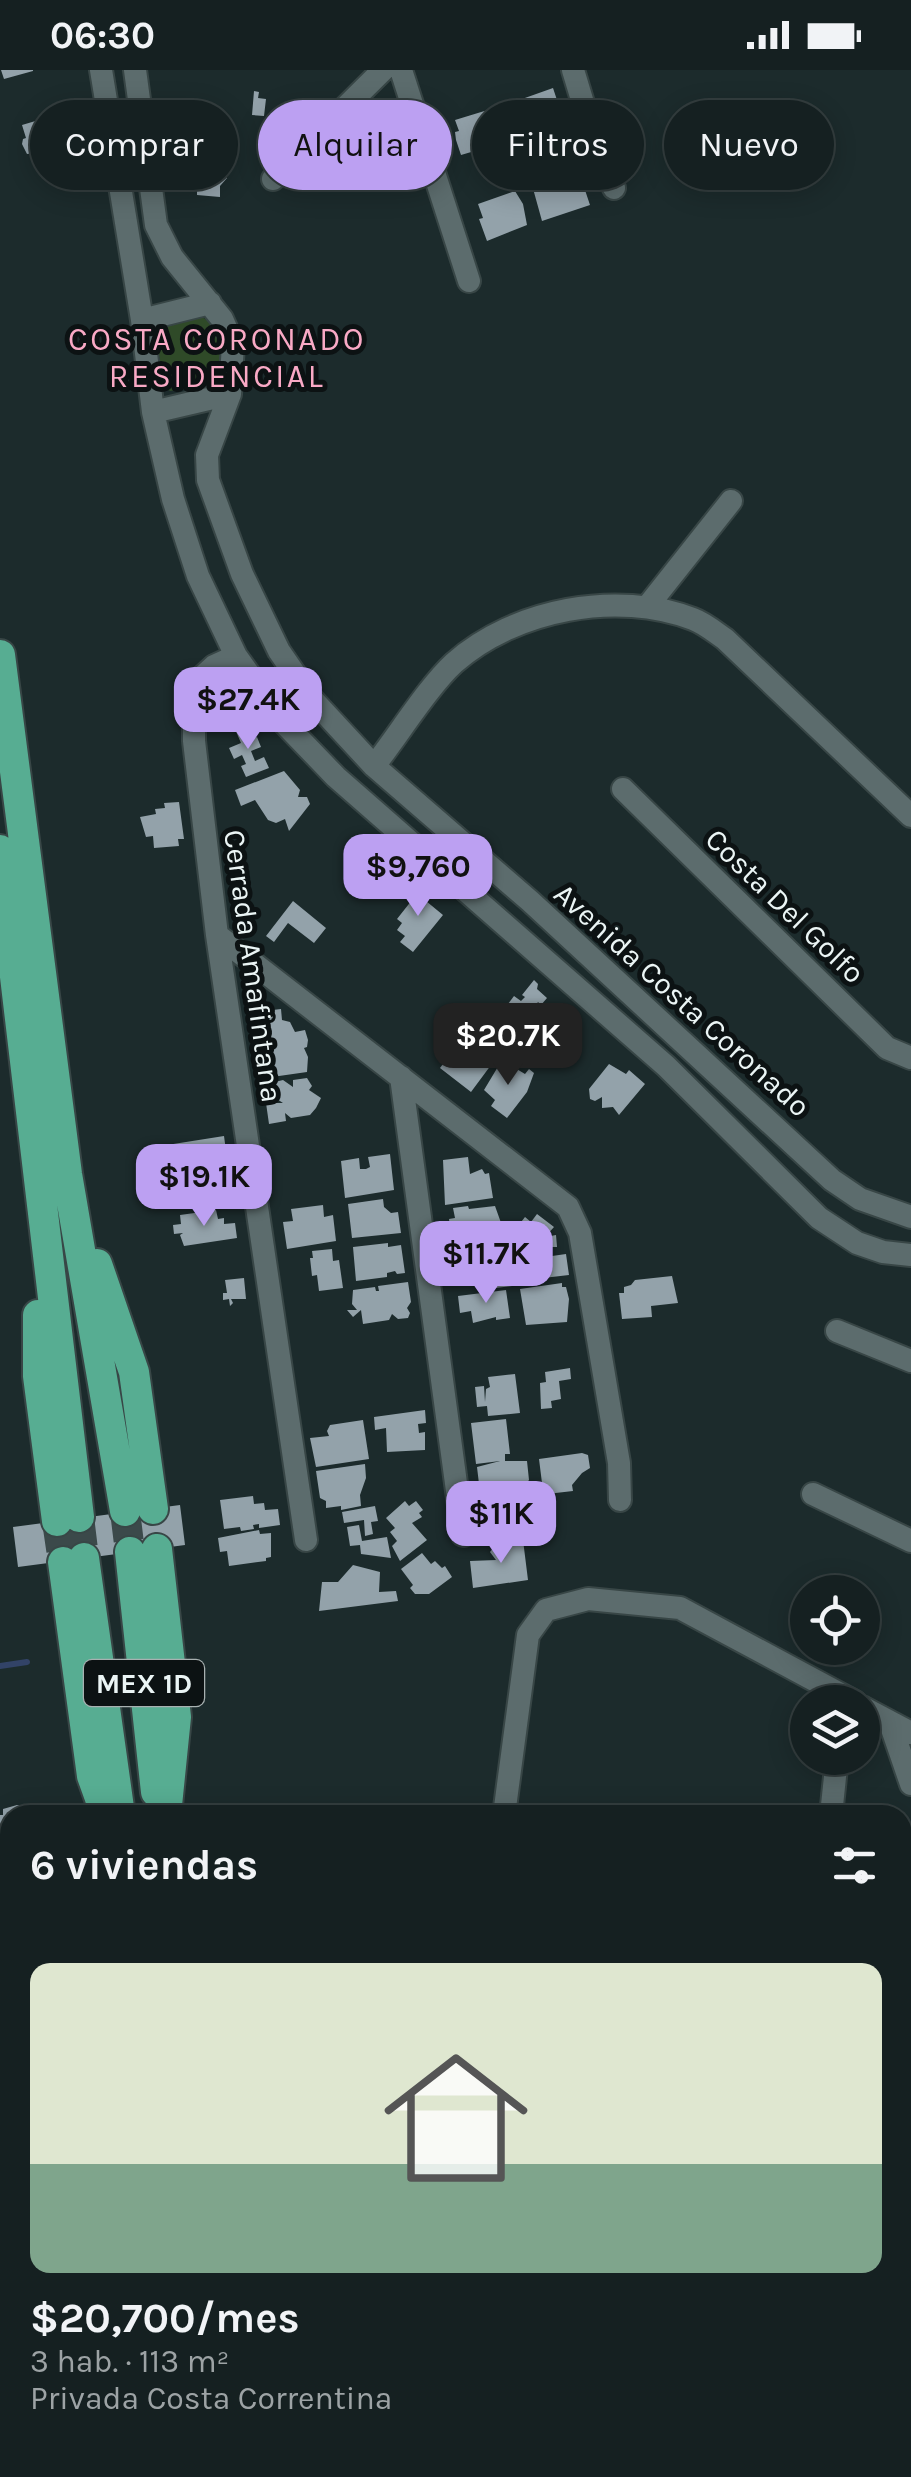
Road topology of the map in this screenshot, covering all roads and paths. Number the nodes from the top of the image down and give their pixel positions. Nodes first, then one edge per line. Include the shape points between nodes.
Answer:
1 (101, 70) edge
2 (136, 70) edge
3 (383, 70) edge
4 (400, 70) edge
5 (573, 70) edge
6 (352, 100) edge
7 (582, 100) edge
8 (469, 281) dead end
9 (210, 303) junction
10 (142, 320) junction
11 (230, 394) junction
12 (153, 412) junction
13 (731, 501) dead end
14 (647, 607) junction
15 (0, 655) edge
16 (236, 656) junction
17 (374, 766) junction
18 (623, 790) dead end
19 (911, 816) edge
20 (0, 850) edge
21 (530, 902) junction
22 (507, 928) junction
23 (217, 935) junction
24 (911, 1058) edge
25 (402, 1077) junction
26 (52, 1173) junction
27 (911, 1217) edge
28 (911, 1256) edge
29 (837, 1330) dead end
30 (911, 1361) edge
31 (813, 1494) dead end
32 (620, 1500) dead end
33 (139, 1510) tunnel mouth
34 (68, 1519) tunnel mouth
35 (463, 1535) dead end
36 (306, 1540) dead end
37 (911, 1541) edge
38 (820, 1685) edge
39 (901, 1728) edge
40 (836, 1775) edge
41 (911, 1784) edge
42 (102, 1805) edge
43 (118, 1805) edge
44 (157, 1805) edge
45 (167, 1805) edge
46 (505, 1805) edge
47 (832, 1805) edge

1 - 10 street, Avenida Costa Coronado
2 - 9 street, Avenida Costa Coronado via 156,226
3 - 6 street
4 - 8 street
5 - 7 street
9 - 10 street
9 - 11 street, Avenida Costa Coronado via 233,344
10 - 12 street, Avenida Costa Coronado
11 - 12 street
11 - 17 street, Avenida Costa Coronado via 207,455 224,526 279,651 312,700
12 - 16 street, Avenida Costa Coronado via 198,576
13 - 14 street
14 - 17 street via 550,614 480,644 452,665
14 - 19 street via 695,620 725,639
15 - 26 highway
16 - 22 street, Avenida Costa Coronado via 284,724 336,777
16 - 23 street, Cerrada Amafintana via 202,677 194,701
17 - 21 street, Avenida Costa Coronado
18 - 24 street, Costa Del Golfo via 888,1048
20 - 26 highway
21 - 22 street
21 - 27 street, Avenida Costa Coronado via 832,1180 860,1200
22 - 28 street, Avenida Costa Coronado via 666,1066 819,1218 857,1243
23 - 25 street
23 - 36 street, Cerrada Amafintana
25 - 32 street via 576,1220
25 - 35 street
26 - 33 highway via 134,1372
26 - 34 highway
29 - 30 street
31 - 37 street
38 - 46 street via 680,1608 588,1599 546,1610 528,1635
39 - 41 street
40 - 47 street
42 - 43 highway, MEX 1D via 92,1776 73,1560
44 - 45 highway, MEX 1D via 144,1550 176,1717

